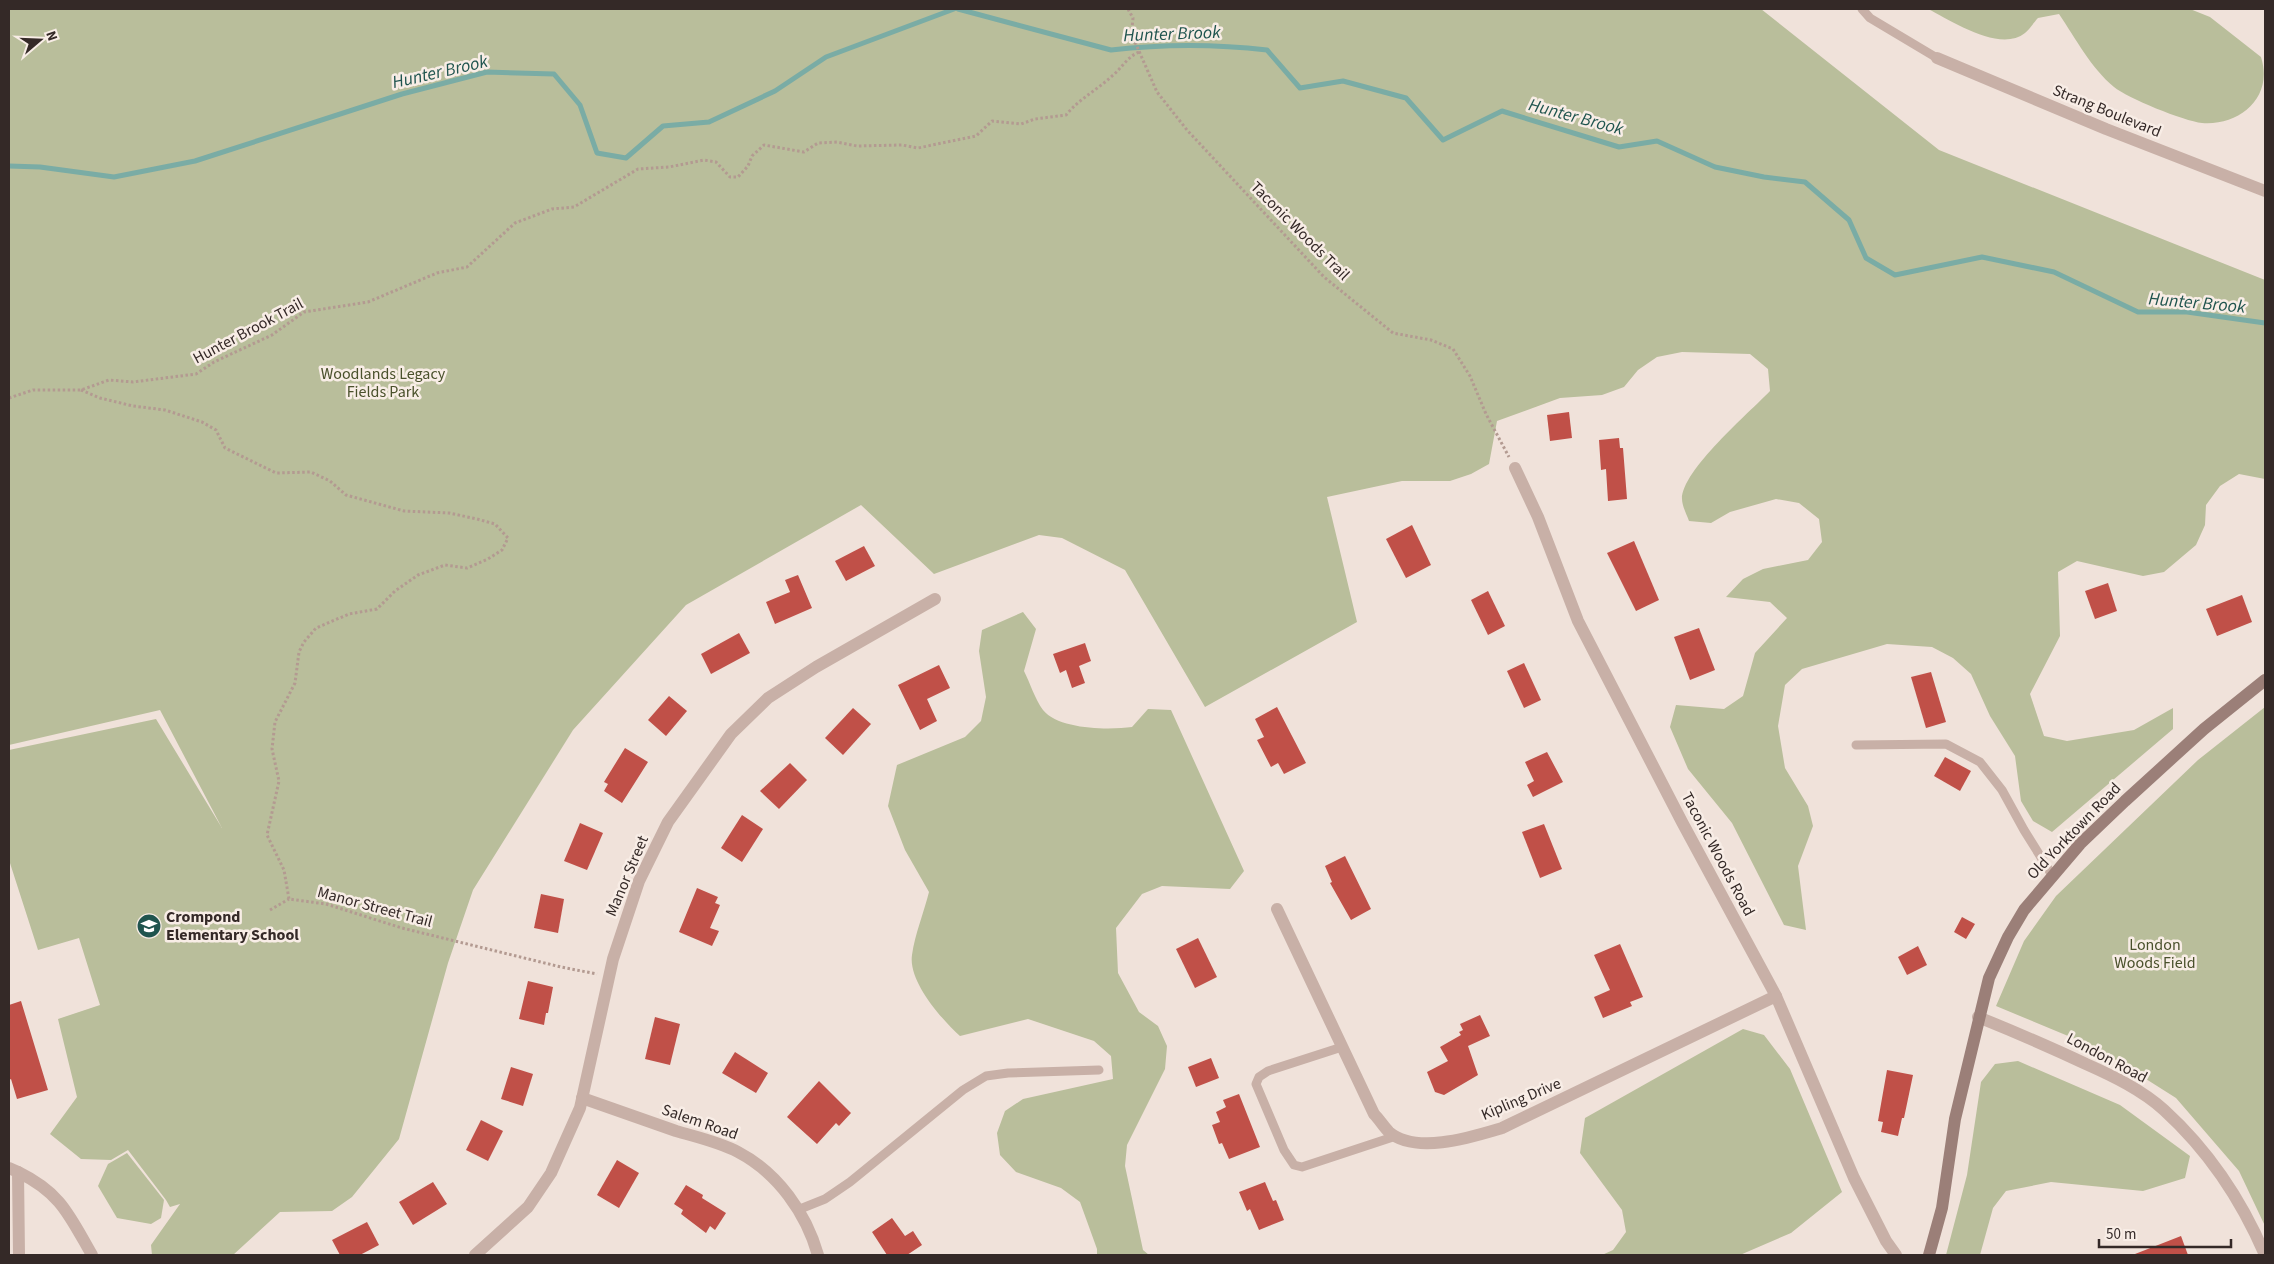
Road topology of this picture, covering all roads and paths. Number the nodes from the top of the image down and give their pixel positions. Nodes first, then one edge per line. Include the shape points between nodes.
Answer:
1 (1128, 9) edge
2 (1862, 9) edge
3 (1139, 52) junction
4 (1937, 58) joint
5 (2265, 191) edge
6 (81, 390) junction
7 (9, 398) edge
8 (1515, 468) joint
9 (935, 599) dead end
10 (2265, 680) edge
11 (1856, 744) dead end
12 (2052, 875) junction
13 (289, 899) junction
14 (1277, 909) dead end
15 (270, 910) dead end
16 (609, 977) junction
17 (1776, 996) junction
18 (1978, 1018) junction
19 (1342, 1046) junction
20 (1099, 1070) dead end
21 (582, 1098) junction
22 (1396, 1136) junction
23 (13, 1170) edge
24 (800, 1209) junction
25 (19, 1255) edge
26 (92, 1255) edge
27 (475, 1255) edge
28 (818, 1255) edge
29 (1896, 1255) edge
30 (1929, 1255) edge
31 (2265, 1255) edge

1 - 3 path via 1133,18 1132,29
2 - 4 lane via 1870,18
3 - 6 path, Hunter Brook Trail via 1131,55 1114,75 1076,103 1066,115 1020,124 992,121 976,136 918,148 857,146 837,142 818,143 804,152 764,145 738,177 730,177 716,162 704,160 638,169 574,207 552,209 515,223 467,267 436,273 368,302 304,312 272,335 196,374 133,382 109,380
3 - 8 path, Taconic Woods Trail via 1157,92 1187,130 1324,277 1393,333 1431,340 1453,349 1470,376
4 - 5 street, Strang Boulevard
6 - 7 path, Hunter Brook Trail via 33,390
6 - 13 path via 100,398 166,410 202,422 216,430 225,448 276,473 311,472 330,481 346,495 404,511 449,513 478,519 495,524 508,538 502,550 488,560 467,568 445,565 418,575 377,609 349,614 316,628 304,642 299,652 295,683 275,722 272,749 279,781 267,834 284,870
8 - 17 street, Taconic Woods Road via 1538,517 1578,621
9 - 16 street, Manor Street via 768,698 731,734 668,822 639,881
10 - 12 main road, Old Yorktown Road via 2204,729 2125,801
11 - 12 lane via 1946,744 1980,762 2002,790
12 - 18 main road, Old Yorktown Road via 2024,910 2008,938 1989,978
13 - 15 path
13 - 16 path, Manor Street Trail via 326,904 402,928
14 - 19 street
16 - 21 street, Manor Street
17 - 22 street, Kipling Drive via 1502,1128 1460,1141 1429,1143
17 - 29 street, Taconic Woods Road via 1854,1178
18 - 30 main road, Old Yorktown Road via 1956,1119 1942,1208
18 - 31 street, London Road via 2032,1038 2121,1080 2163,1109 2211,1159 2232,1189
19 - 22 street via 1374,1114
19 - 22 lane via 1259,1077 1256,1084 1284,1150 1294,1165 1302,1167
20 - 24 lane via 1008,1072 986,1076 963,1090 850,1182 825,1199
21 - 24 street, Salem Road via 738,1152 762,1168
21 - 27 street, Manor Street via 551,1173 528,1208
23 - 25 street
23 - 26 street via 38,1182 53,1194
24 - 28 street, Salem Road

